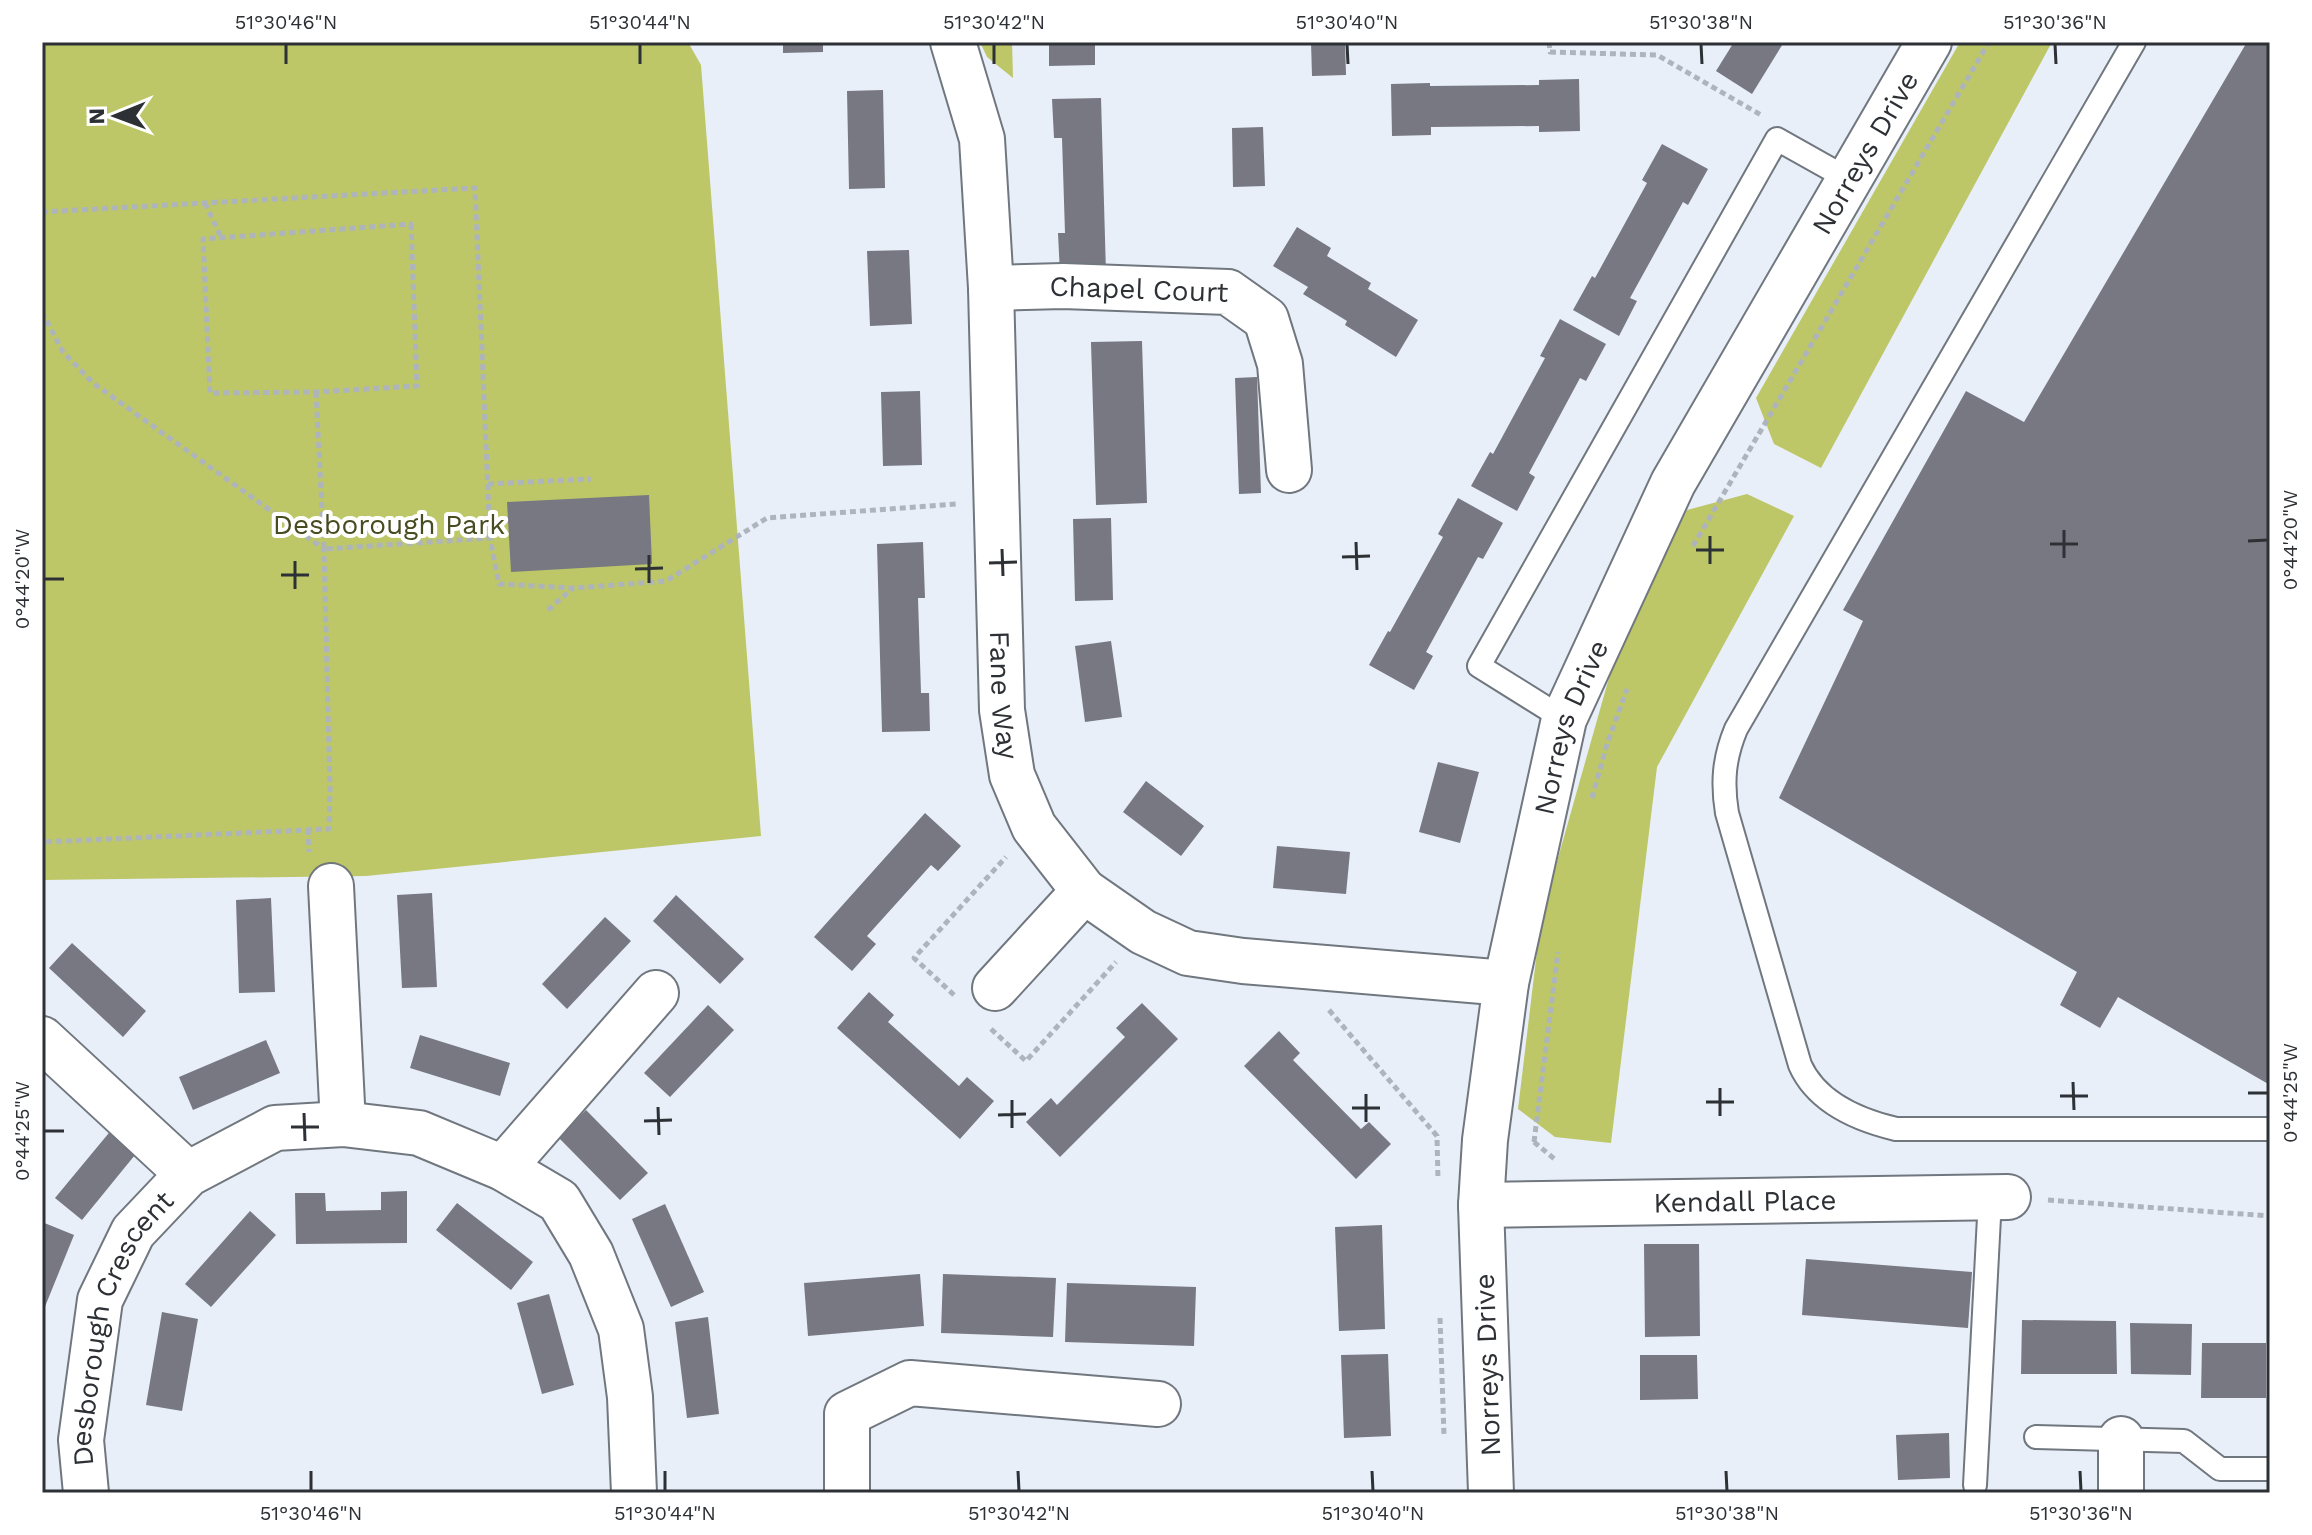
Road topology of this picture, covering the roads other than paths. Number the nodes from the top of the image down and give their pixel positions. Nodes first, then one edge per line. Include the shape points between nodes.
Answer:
1 (953, 42) edge
2 (1929, 42) edge
3 (2134, 42) edge
4 (1850, 180) junction
5 (991, 288) junction
6 (1289, 470) dead end
7 (1564, 719) junction
8 (331, 886) dead end
9 (1084, 891) junction
10 (1506, 983) junction
11 (995, 988) dead end
12 (656, 993) dead end
13 (42, 1039) edge
14 (343, 1124) junction
15 (2270, 1129) edge
16 (503, 1168) junction
17 (188, 1174) junction
18 (1999, 1197) joint
19 (1481, 1205) junction
20 (1158, 1404) dead end
21 (2036, 1437) dead end
22 (2121, 1439) junction
23 (2270, 1469) edge
24 (1975, 1485) dead end
25 (86, 1493) edge
26 (634, 1493) edge
27 (847, 1493) edge
28 (1491, 1493) edge
29 (2121, 1493) edge

1 - 5 street, Fane Way via 982,139
2 - 4 street, Norreys Drive
3 - 15 lane via 1736,729 1722,784 1800,1065 1810,1083 1841,1108 1896,1129
4 - 7 street, Norreys Drive via 1673,483
4 - 7 lane via 1777,139 1479,666
5 - 6 street, Chapel Court via 1228,292 1266,319 1280,364
5 - 9 street, Fane Way via 1002,710 1012,775 1034,827
7 - 10 street, Norreys Drive
8 - 14 street
9 - 10 street, Fane Way via 1143,932 1188,953 1292,967
9 - 11 street
10 - 19 street, Norreys Drive
12 - 16 street
13 - 17 street, Desborough Crescent
14 - 16 street, Desborough Crescent via 419,1133
14 - 17 street, Desborough Crescent via 275,1128
16 - 26 street, Desborough Crescent via 559,1201 596,1267 621,1329
17 - 25 street, Desborough Crescent via 133,1232 100,1300 81,1440
18 - 19 street, Kendall Place
18 - 24 lane
19 - 28 street, Norreys Drive
20 - 27 street via 910,1383 847,1414
21 - 22 lane
22 - 23 lane via 2184,1441 2220,1469
22 - 29 street

